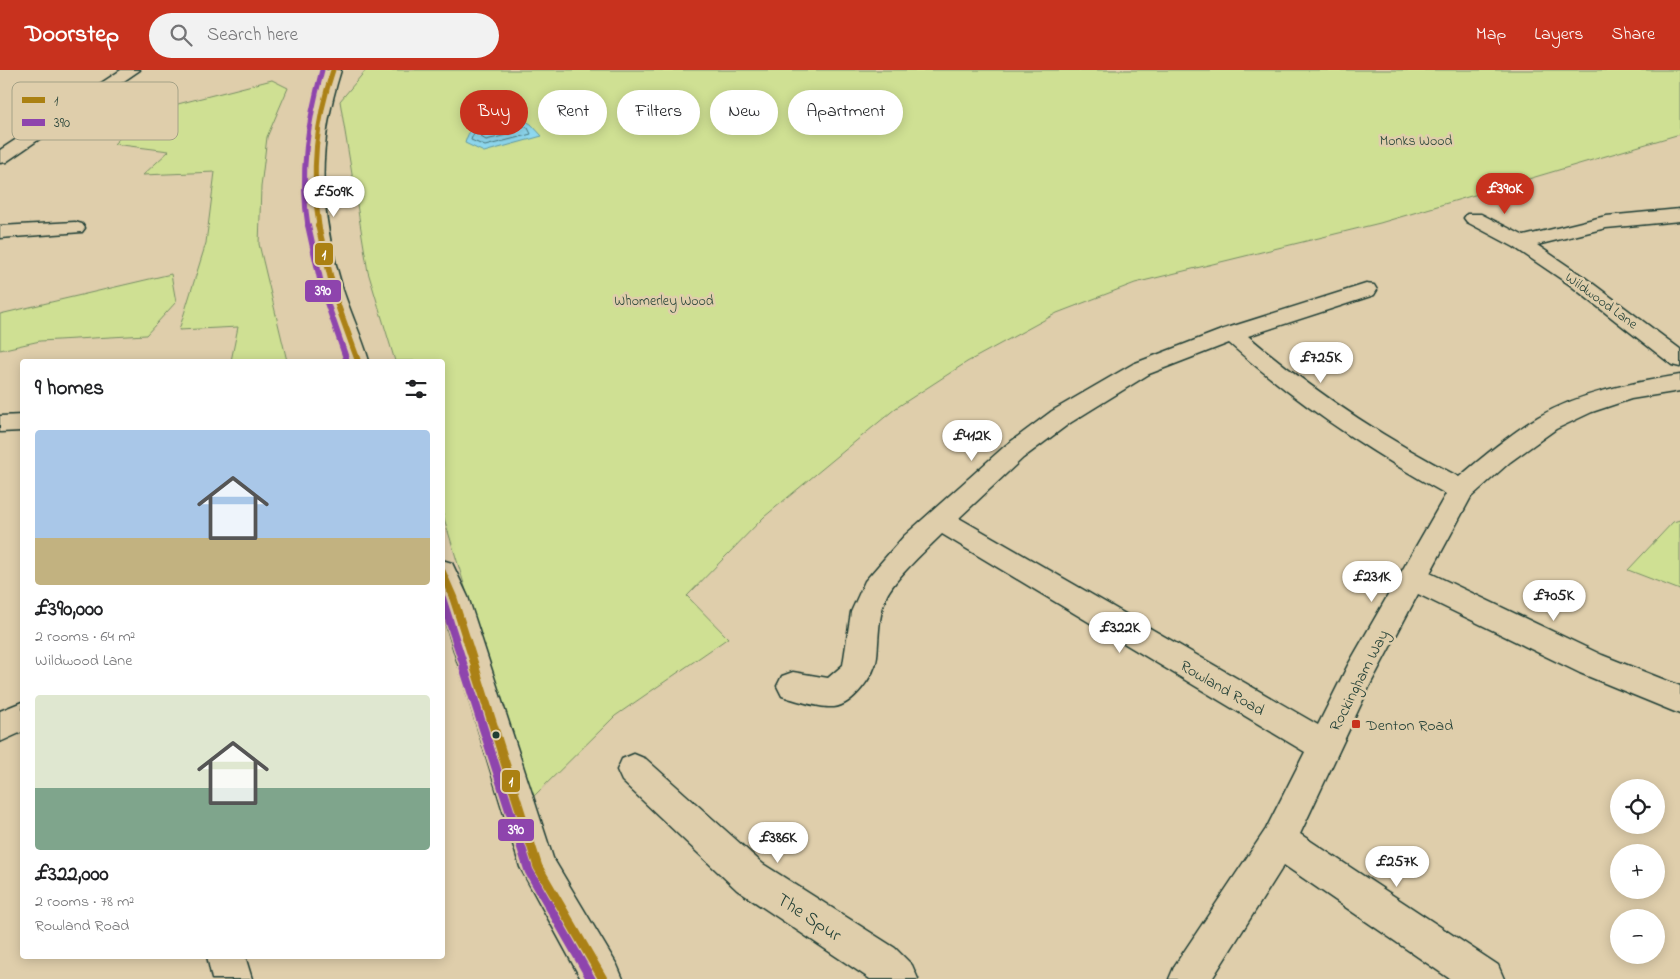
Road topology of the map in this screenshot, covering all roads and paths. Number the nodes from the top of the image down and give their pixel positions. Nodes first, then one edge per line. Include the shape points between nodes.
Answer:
1 (132, 70) edge
2 (333, 70) edge
3 (114, 82) edge
4 (27, 140) edge
5 (0, 158) edge
6 (1680, 215) edge
7 (1474, 218) dead end
8 (75, 228) dead end
9 (0, 232) edge
10 (1521, 243) junction
11 (1366, 290) dead end
12 (1232, 334) junction
13 (357, 359) edge
14 (1680, 360) edge
15 (1680, 383) edge
16 (20, 423) edge
17 (0, 424) edge
18 (1461, 490) junction
19 (940, 520) junction
20 (445, 578) edge
21 (1412, 578) junction
22 (792, 686) dead end
23 (1680, 700) edge
24 (20, 718) edge
25 (0, 727) edge
26 (1325, 746) junction
27 (634, 770) dead end
28 (1279, 841) junction
29 (227, 959) edge
30 (232, 979) edge
31 (603, 979) edge
32 (898, 979) edge
33 (1188, 979) edge
34 (1484, 979) edge

1 - 3 street
2 - 13 street via 321,105 315,143 314,199 321,252 337,308
4 - 5 street
6 - 10 street via 1606,222
7 - 10 street, Wildwood Lane
8 - 9 street
10 - 14 street, Wildwood Lane via 1578,281
11 - 12 street
12 - 18 street via 1330,414 1409,464
12 - 19 street via 1142,369 1061,417 1014,452
15 - 18 street, Rockingham Way via 1628,392 1576,409 1524,440
16 - 17 street
18 - 21 street, Rockingham Way
19 - 22 street via 894,565 875,589 866,612 861,659 856,673 834,693
19 - 26 street, Rowland Road
20 - 31 street via 538,867
21 - 23 street via 1591,664
21 - 26 street, Rockingham Way
24 - 25 street
26 - 28 street, Rockingham Way
27 - 32 street, The Spur via 750,877 881,962
28 - 33 street, Rockingham Way
28 - 34 street
29 - 30 street

